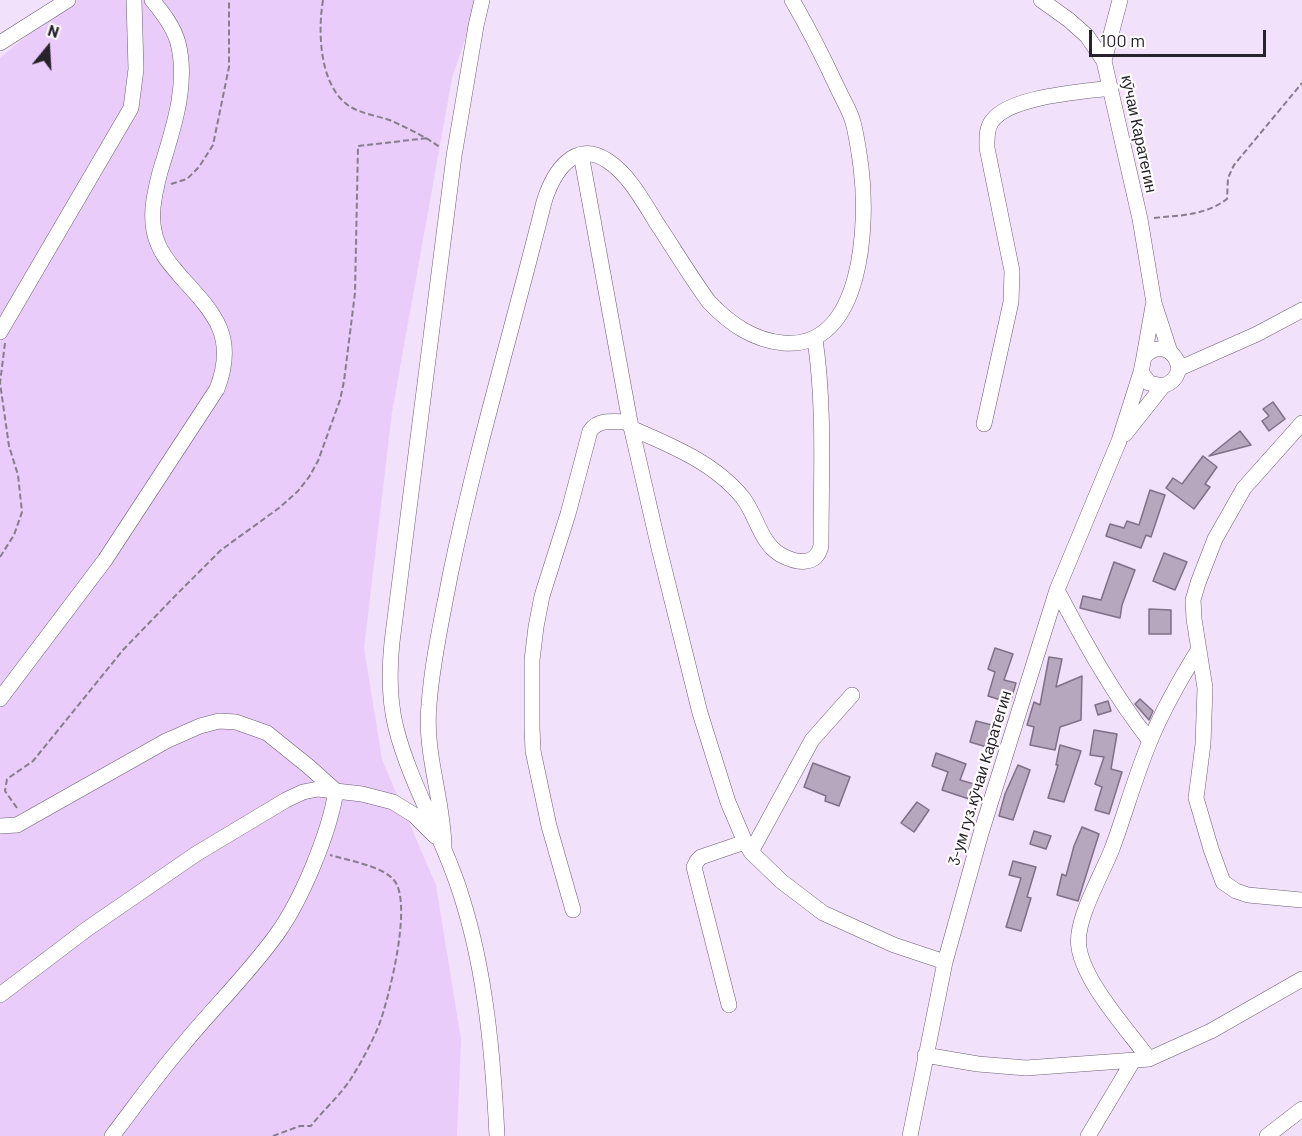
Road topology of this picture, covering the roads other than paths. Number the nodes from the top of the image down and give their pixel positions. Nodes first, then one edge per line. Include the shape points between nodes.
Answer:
1 (68, 0) edge
2 (134, 0) edge
3 (153, 0) edge
4 (482, 0) edge
5 (792, 0) edge
6 (1041, 0) edge
7 (1120, 0) edge
8 (0, 43) edge
9 (1104, 61) junction
10 (1112, 88) junction
11 (581, 154) junction
12 (1154, 303) junction
13 (1302, 310) edge
14 (3, 326) edge
15 (815, 339) junction
16 (1170, 352) junction
17 (1142, 364) junction
18 (1178, 369) junction
19 (1163, 386) junction
20 (1302, 423) edge
21 (984, 424) dead end
22 (630, 425) junction
23 (1119, 441) junction
24 (1057, 590) junction
25 (1199, 649) junction
26 (852, 695) dead end
27 (0, 699) edge
28 (1150, 741) junction
29 (336, 791) junction
30 (0, 826) edge
31 (442, 846) junction
32 (748, 847) junction
33 (1302, 900) edge
34 (573, 910) dead end
35 (945, 962) junction
36 (1302, 980) edge
37 (0, 995) edge
38 (729, 1005) dead end
39 (925, 1055) junction
40 (1149, 1059) junction
41 (1133, 1061) junction
42 (1302, 1109) edge
43 (112, 1136) edge
44 (497, 1136) edge
45 (910, 1136) edge
46 (1088, 1136) edge
47 (1267, 1136) edge

1 - 8 street
2 - 14 street via 136,69 131,108
3 - 27 street via 178,43 181,74 176,120 153,206 156,242 164,258 218,324 226,354 223,372 216,389 105,560
4 - 31 street via 454,156 390,663 396,729
5 - 15 street via 853,121 861,168 864,226 856,276 840,313
6 - 9 street, кӯчаи Каратегин via 1087,36
7 - 9 street
9 - 10 street, кӯчаи Каратегин
10 - 12 street, кӯчаи Каратегин
10 - 21 street via 1021,103 992,120 988,128 987,148 1013,285
11 - 15 street via 600,156 620,170 720,314 769,342 790,344
11 - 22 street
11 - 31 street via 565,162 549,188 480,443 443,611 428,724 443,825
12 - 16 street, кӯчаи Каратегин
12 - 17 street, кӯчаи Каратегин
13 - 18 street
15 - 22 street via 822,415 821,546 815,559 795,561 781,555 766,540 747,504 733,488 697,460
16 - 17 street via 1156,349
16 - 18 street
17 - 19 street via 1149,383
17 - 23 street, 3-ум гуз.кӯчаи Каратегин
18 - 19 street via 1175,378
19 - 23 street, 3-ум гуз.кӯчаи Каратегин
20 - 25 street via 1244,488 1215,539 1193,600
22 - 32 street via 700,713 728,802
22 - 34 street via 602,422 590,431 542,596 532,660 533,751
23 - 24 street, 3-ум гуз.кӯчаи Каратегин
24 - 28 street via 1100,669
24 - 35 street, 3-ум гуз.кӯчаи Каратегин
25 - 28 street
25 - 33 street via 1205,688 1196,798 1210,849 1224,882 1236,891
26 - 32 street via 812,740
28 - 40 street via 1083,915 1078,946 1095,986
29 - 30 street via 267,733 236,722 219,722 166,741 26,821
29 - 31 street via 393,802 414,815
29 - 37 street via 303,792 229,833 102,918
29 - 43 street via 317,852 277,934 180,1048
31 - 44 street via 462,896 478,957
32 - 35 street via 781,880 824,913 894,945
32 - 38 street via 701,857 694,867
35 - 39 street, 3-ум гуз.кӯчаи Каратегин
36 - 40 street via 1211,1031
39 - 41 street via 1026,1068
39 - 45 street, 3-ум гуз.кӯчаи Каратегин
40 - 41 street
41 - 46 street
42 - 47 street

